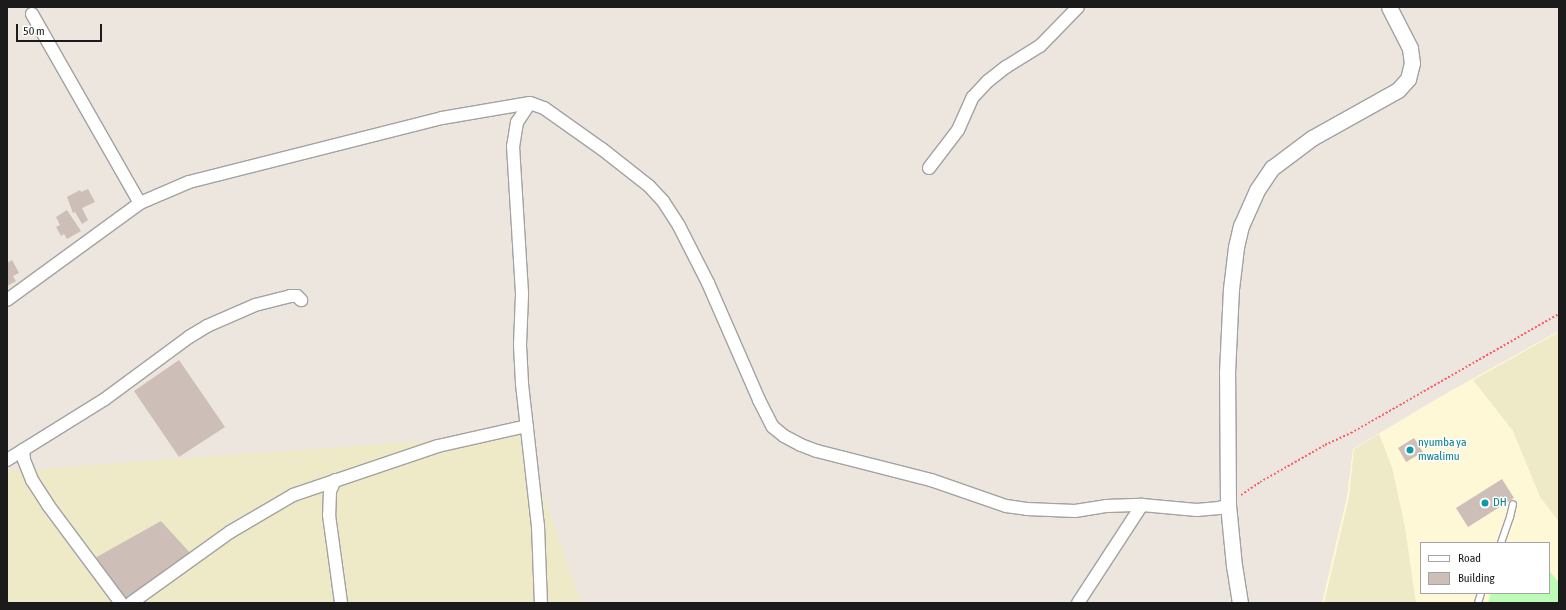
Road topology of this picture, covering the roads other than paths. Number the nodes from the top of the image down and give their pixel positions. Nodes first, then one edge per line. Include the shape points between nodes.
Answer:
1 (1078, 7) edge
2 (1389, 7) edge
3 (32, 14) dead end
4 (530, 103) junction
5 (929, 168) dead end
6 (140, 203) junction
7 (7, 300) edge
8 (301, 300) dead end
9 (527, 426) junction
10 (23, 450) junction
11 (7, 460) edge
12 (335, 480) junction
13 (1513, 504) dead end
14 (1142, 505) junction
15 (1228, 505) junction
16 (1501, 542) edge
17 (121, 603) edge
18 (131, 603) edge
19 (340, 603) edge
20 (541, 603) edge
21 (1078, 603) edge
22 (1240, 603) edge

1 - 5 street via 1040,46 1006,67 973,97 958,130
2 - 15 street via 1410,48 1412,63 1408,79 1398,90 1312,138 1272,168 1257,190 1241,226 1231,289 1227,373
3 - 6 street
4 - 6 street via 442,118 336,144 189,182
4 - 9 street via 517,122 513,146 522,295 520,346
4 - 14 street via 544,108 602,149 663,201 705,276 758,400 773,427 784,436 817,451 931,480 1006,506 1075,511 1106,506
6 - 7 street
8 - 10 street via 297,296 290,296 255,305 207,326 106,398
9 - 12 street via 438,446
9 - 20 street via 538,526
10 - 11 street
10 - 17 street via 32,480 48,505
12 - 18 street via 304,490 275,504
12 - 19 street via 330,491 329,515
13 - 16 lane
14 - 15 street via 1197,510
14 - 21 street
15 - 22 street

